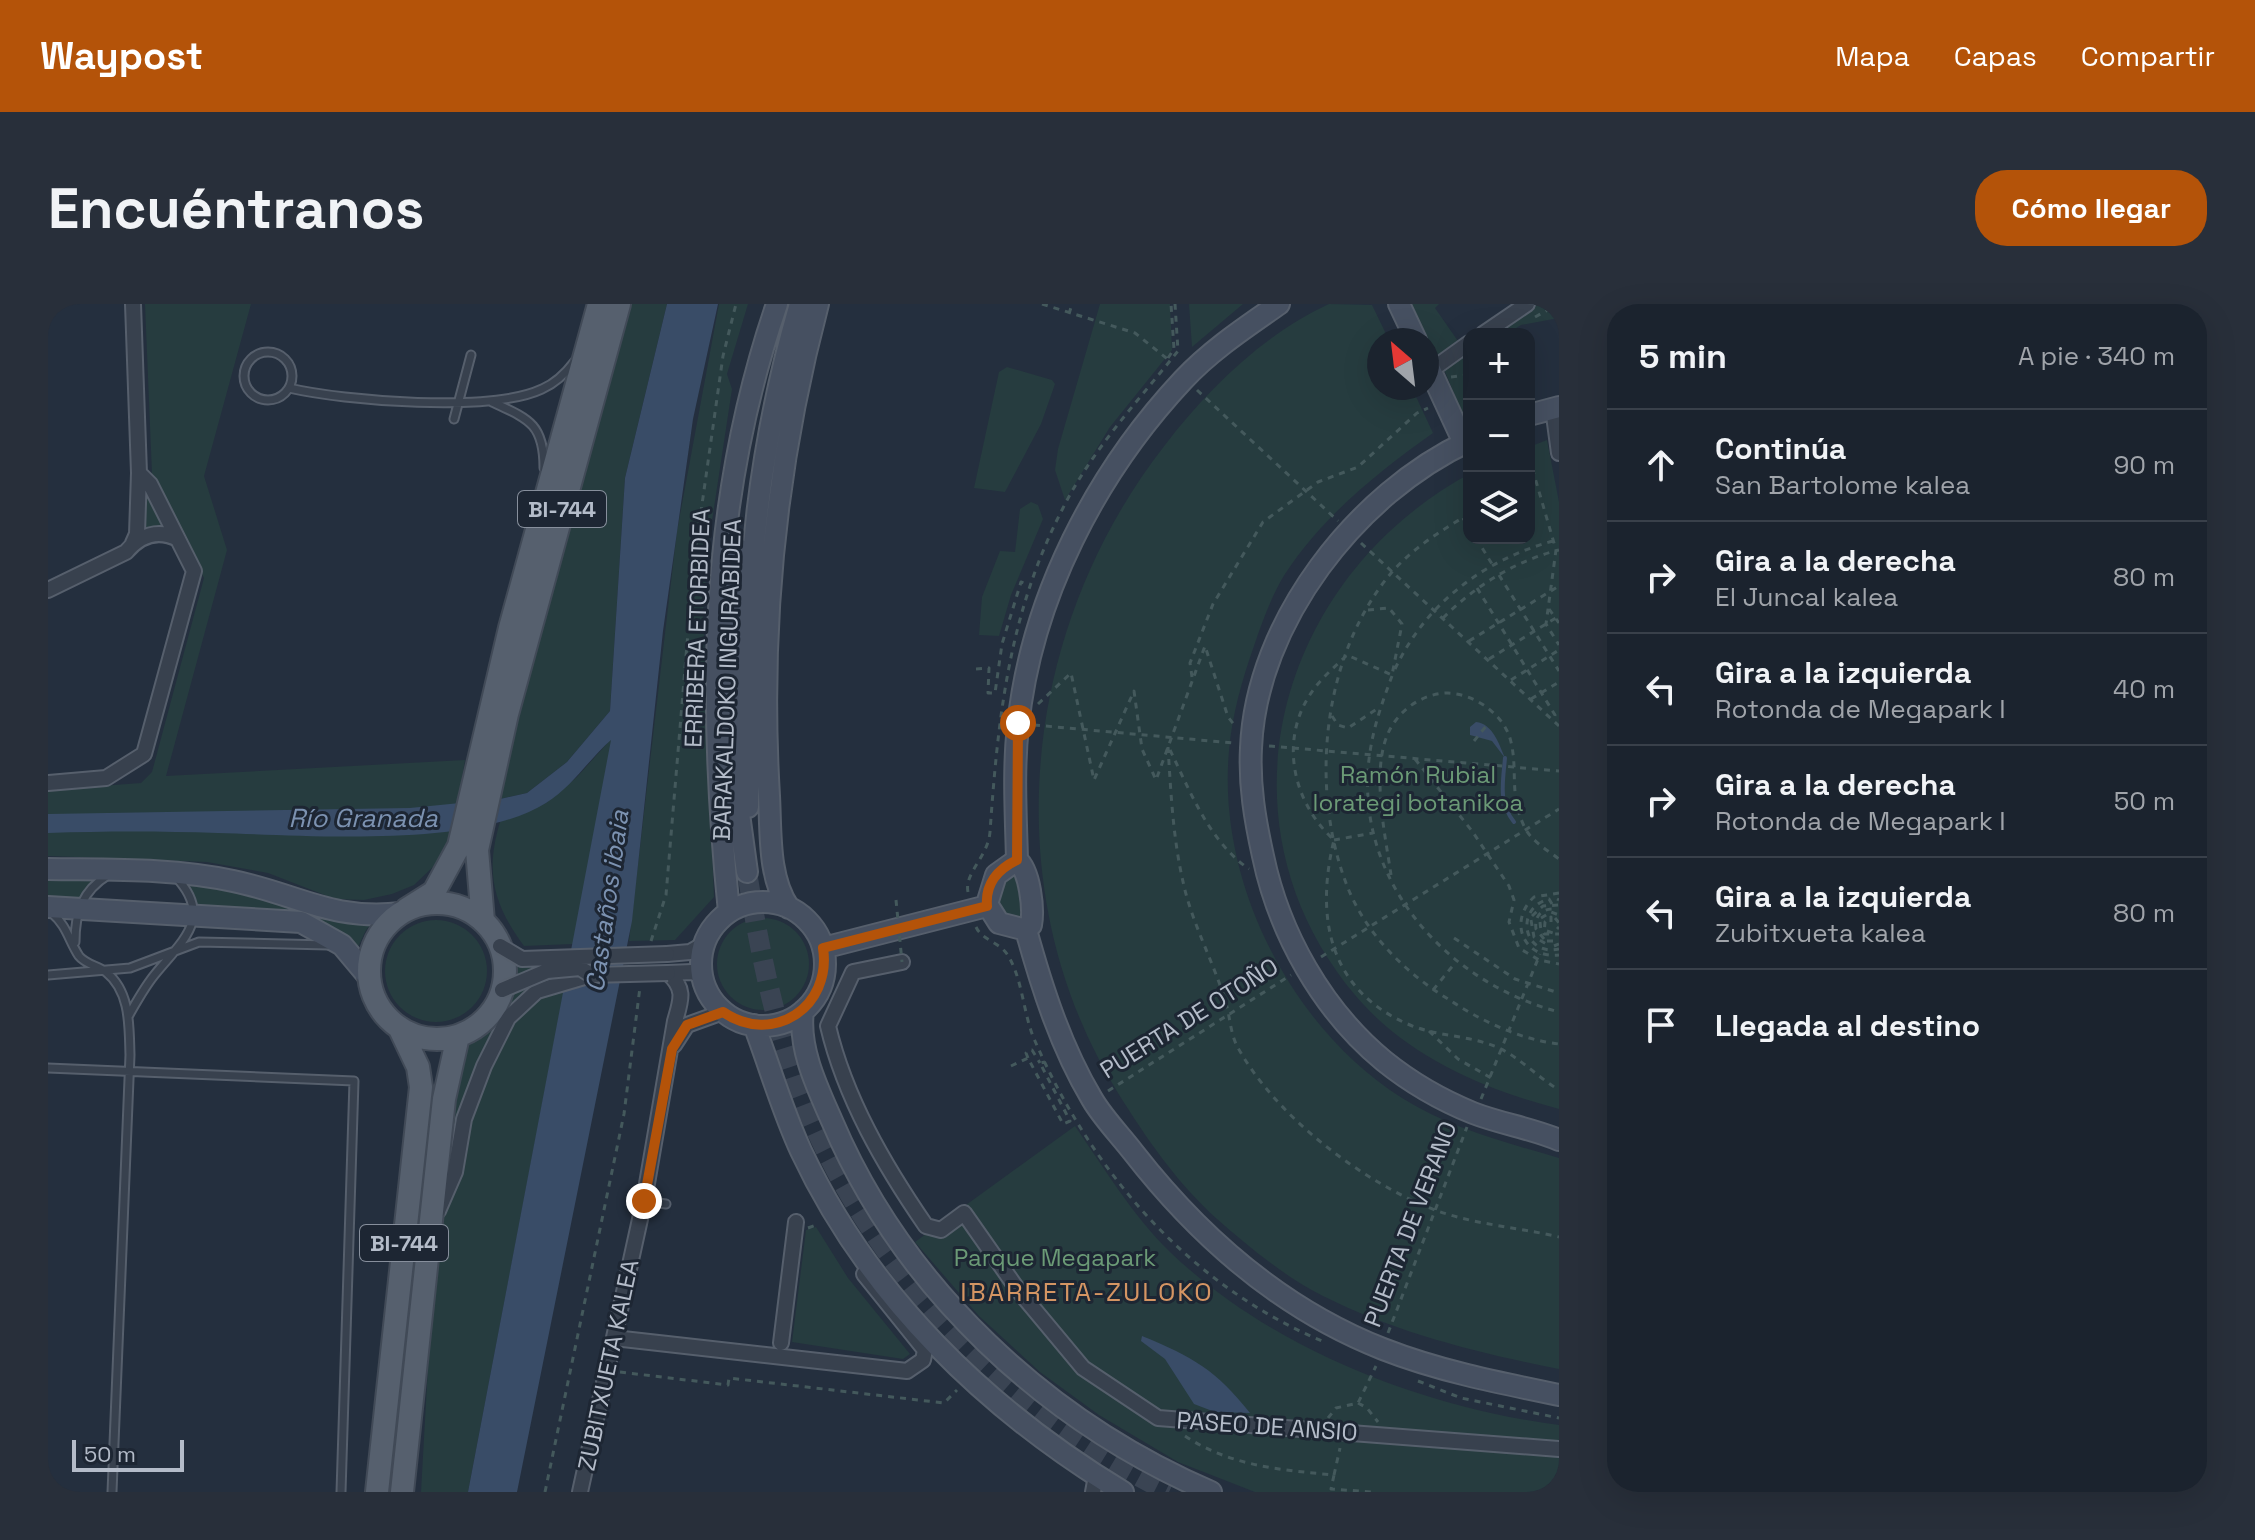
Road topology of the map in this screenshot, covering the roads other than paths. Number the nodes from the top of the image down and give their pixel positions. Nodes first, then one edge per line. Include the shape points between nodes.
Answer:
1 (133, 304) edge
2 (599, 304) edge
3 (619, 304) edge
4 (778, 304) edge
5 (800, 304) edge
6 (818, 304) edge
7 (1279, 304) edge
8 (1388, 304) edge
9 (1399, 304) edge
10 (1527, 304) edge
11 (1399, 328) edge
12 (1410, 328) edge
13 (1492, 328) edge
14 (589, 339) junction
15 (1463, 349) edge
16 (471, 355) dead end
17 (1439, 372) edge
18 (289, 388) junction
19 (458, 400) junction
20 (1439, 400) edge
21 (1439, 400) edge
22 (492, 402) junction
23 (1556, 407) edge
24 (1535, 413) edge
25 (454, 419) dead end
26 (1462, 444) edge
27 (1558, 444) edge
28 (139, 473) junction
29 (777, 501) junction
30 (544, 502) junction
31 (178, 539) junction
32 (133, 543) junction
33 (755, 548) junction
34 (48, 590) edge
35 (498, 712) junction
36 (48, 783) edge
37 (468, 848) junction
38 (1017, 860) junction
39 (48, 869) edge
40 (117, 870) junction
41 (171, 872) junction
42 (79, 908) junction
43 (789, 908) junction
44 (980, 908) junction
45 (48, 909) edge
46 (404, 911) junction
47 (729, 912) junction
48 (194, 915) junction
49 (483, 921) junction
50 (1026, 930) junction
51 (75, 943) junction
52 (704, 944) junction
53 (342, 945) junction
54 (181, 946) junction
55 (500, 946) junction
56 (823, 948) junction
57 (902, 962) road end
58 (105, 972) junction
59 (668, 973) junction
60 (48, 975) edge
61 (591, 975) junction
62 (368, 976) junction
63 (702, 976) junction
64 (511, 997) junction
65 (803, 1011) junction
66 (723, 1012) junction
67 (129, 1015) junction
68 (754, 1025) junction
69 (400, 1029) junction
70 (458, 1036) junction
71 (672, 1049) junction
72 (48, 1068) edge
73 (130, 1071) junction
74 (1559, 1140) edge
75 (644, 1201) junction
76 (666, 1204) dead end
77 (432, 1222) junction
78 (796, 1222) dead end
79 (842, 1227) junction
80 (614, 1338) junction
81 (781, 1343) dead end
82 (1559, 1395) edge
83 (1559, 1449) edge
84 (1094, 1484) edge
85 (112, 1492) edge
86 (341, 1492) edge
87 (377, 1492) edge
88 (402, 1492) edge
89 (580, 1492) edge
90 (1123, 1492) edge
91 (1211, 1492) edge

1 - 28 street
2 - 14 main road, BI-744
3 - 35 main road, BI-744
4 - 33 street, BARAKALDOKO INGURABIDEA via 748,451 736,556 732,763 747,872
4 - 47 street, ERRIBERA ETORBIDEA via 752,375 735,450 719,594 718,767
5 - 33 street, BARAKALDOKO INGURABIDEA via 769,434
6 - 29 street
7 - 38 street via 1232,336 1185,379 1126,449 1047,595 1018,723
8 - 11 street
9 - 12 street
10 - 13 street
14 - 22 lane via 556,381
14 - 30 main road, BI-744
15 - 17 street
16 - 19 lane
18 - 18 lane via 292,373 281,355 266,351 248,363 246,385 256,396 278,398
18 - 19 lane via 383,400
19 - 22 lane
19 - 25 lane
20 - 26 street
21 - 26 street
22 - 30 lane via 532,422 540,433
23 - 24 street
23 - 27 street
26 - 74 street via 1395,486 1314,572 1292,609 1260,693 1251,745 1254,816 1280,921 1344,1019 1382,1059 1417,1085 1473,1113
28 - 31 street
28 - 32 street
29 - 33 street
29 - 43 street via 767,635 767,776 776,884
30 - 35 main road, BI-744
31 - 32 street via 154,533
31 - 36 street via 194,579 144,754 106,778
32 - 34 street via 126,552
35 - 37 main road, BI-744
37 - 46 main road, BI-744 via 434,892
37 - 49 main road, BI-744
38 - 44 street via 996,875
38 - 50 street via 1025,872 1032,915
39 - 40 street
40 - 41 street
40 - 42 lane via 96,882
41 - 46 street via 233,881 323,910 363,916
41 - 48 lane via 187,891
42 - 45 street
42 - 48 street
42 - 51 lane
43 - 47 street via 759,902
43 - 56 street via 810,924
44 - 50 street via 999,923
44 - 56 street
45 - 51 lane
46 - 49 main road via 423,904 455,905
46 - 62 main road, BI-744 via 379,933
47 - 52 street
48 - 53 street via 301,922
48 - 54 lane
49 - 55 main road, BI-744
50 - 82 street via 1055,1024 1093,1101 1158,1184 1217,1247 1285,1299 1379,1359
51 - 58 lane via 80,958
52 - 55 street, bridge via 690,952 667,954 522,959
52 - 63 street
53 - 54 lane via 226,941
53 - 62 street
54 - 58 lane via 138,965
54 - 67 lane
55 - 64 main road
56 - 65 street via 822,982
57 - 83 street, PASEO DE ANSIO via 853,972 828,1026 833,1050 877,1148 926,1226 941,1230 964,1213 1018,1290 1083,1368 1158,1418
58 - 60 lane
58 - 67 lane
59 - 61 street, bridge
59 - 63 street
59 - 71 street, ZUBITXUETA KALEA via 682,995
61 - 64 street
61 - 64 street, bridge via 580,968 547,971
62 - 69 main road, BI-744 via 378,1006
63 - 66 street via 709,996
64 - 70 main road
64 - 77 street via 508,1018 464,1119 455,1172
65 - 68 street via 772,1025
65 - 91 street via 803,1038 838,1135 877,1207 943,1295 1046,1395 1153,1466
66 - 68 street
66 - 71 street via 687,1025
67 - 73 lane
68 - 79 street via 789,1123
69 - 70 main road via 428,1039
69 - 87 main road, BI-744 via 421,1087
70 - 77 main road, BI-744 via 444,1099
71 - 75 street, ZUBITXUETA KALEA
72 - 73 lane
73 - 85 lane
73 - 86 lane via 354,1081
75 - 76 lane
75 - 80 street, ZUBITXUETA KALEA
77 - 88 main road, BI-744
78 - 81 street
79 - 80 street via 851,1256 925,1350 923,1360 907,1371
79 - 84 street via 888,1291 941,1350
80 - 89 street, ZUBITXUETA KALEA
84 - 90 street

